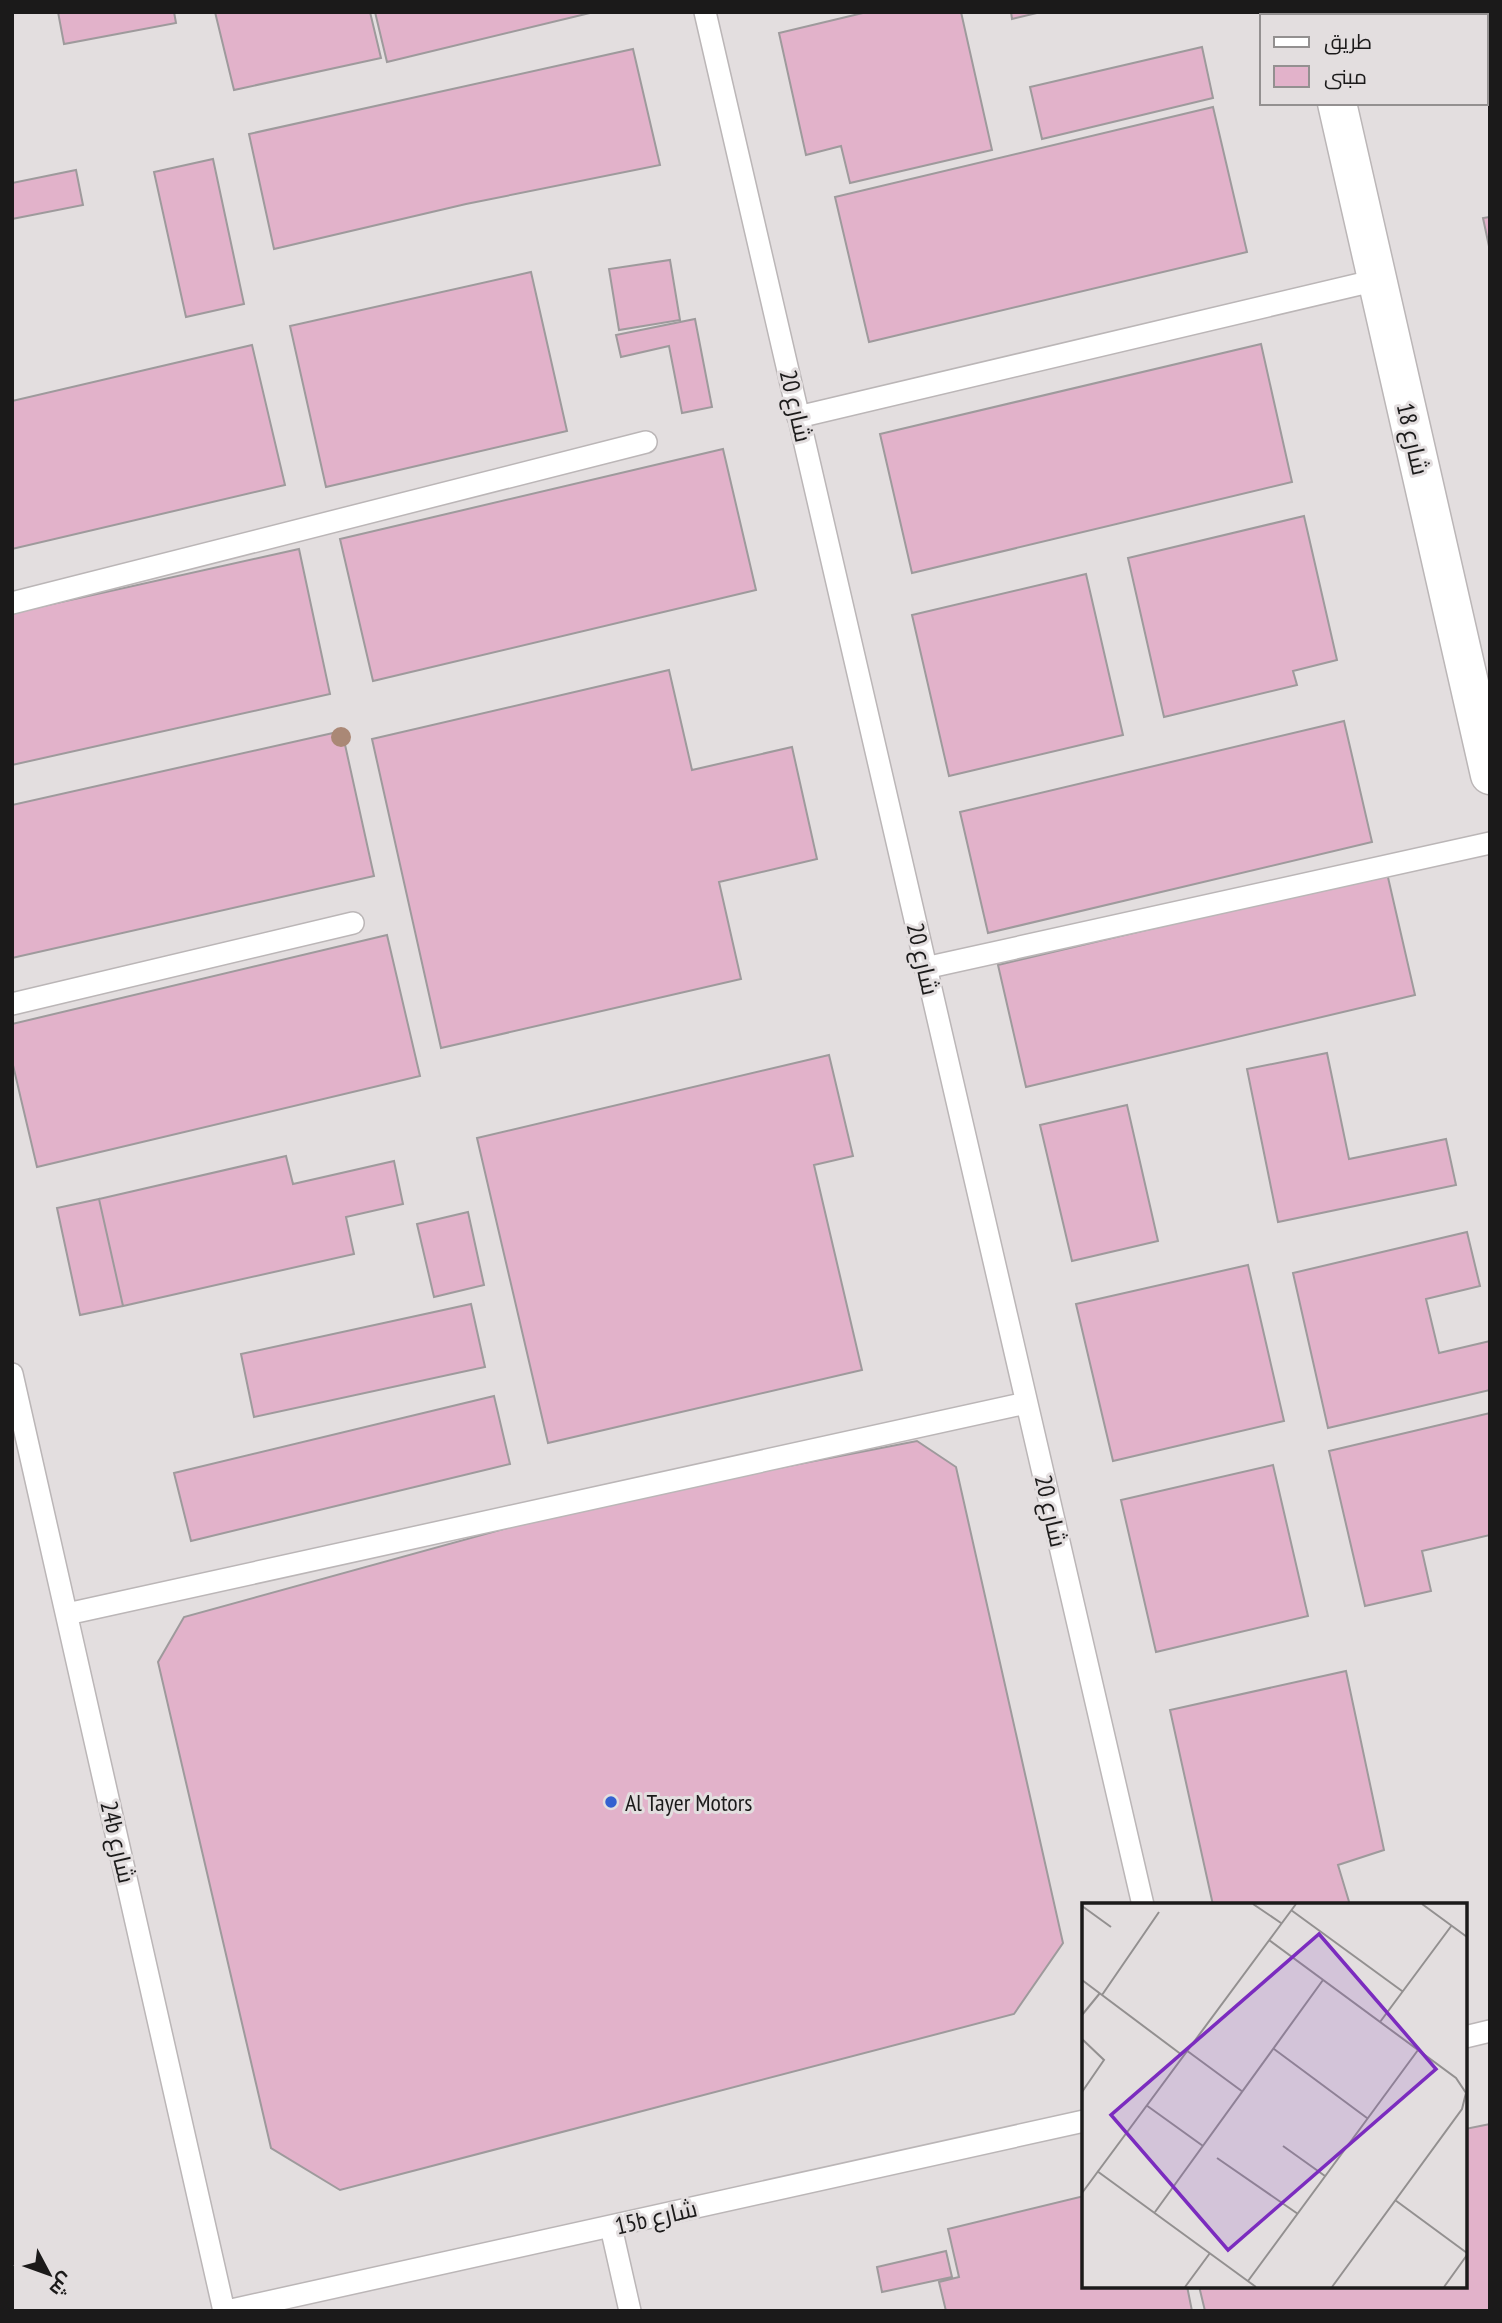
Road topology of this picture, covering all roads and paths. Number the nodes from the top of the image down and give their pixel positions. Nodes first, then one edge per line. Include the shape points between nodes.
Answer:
1 (705, 12) edge
2 (1337, 105) edge
3 (1377, 280) junction
4 (798, 417) junction
5 (646, 442) dead end
6 (12, 603) edge
7 (1490, 775) edge
8 (1490, 843) edge
9 (353, 923) dead end
10 (925, 968) junction
11 (12, 1004) edge
12 (12, 1374) edge
13 (1026, 1403) junction
14 (67, 1614) junction
15 (1143, 1903) edge
16 (1490, 2031) edge
17 (1467, 2037) edge
18 (1082, 2121) edge
19 (611, 2227) junction
20 (226, 2311) edge
21 (630, 2311) edge

1 - 4 lane, شارع 20
2 - 3 street, شارع 18
3 - 4 lane
3 - 7 street, شارع 18
4 - 10 lane, شارع 20
5 - 6 lane
8 - 10 lane
9 - 11 lane
10 - 13 lane, شارع 20
12 - 14 lane, 24b شارع
13 - 14 lane
13 - 15 lane, شارع 20
14 - 20 lane, 24b شارع
16 - 17 lane
18 - 19 lane, 15b شارع
19 - 20 lane, 15b شارع
19 - 21 lane

